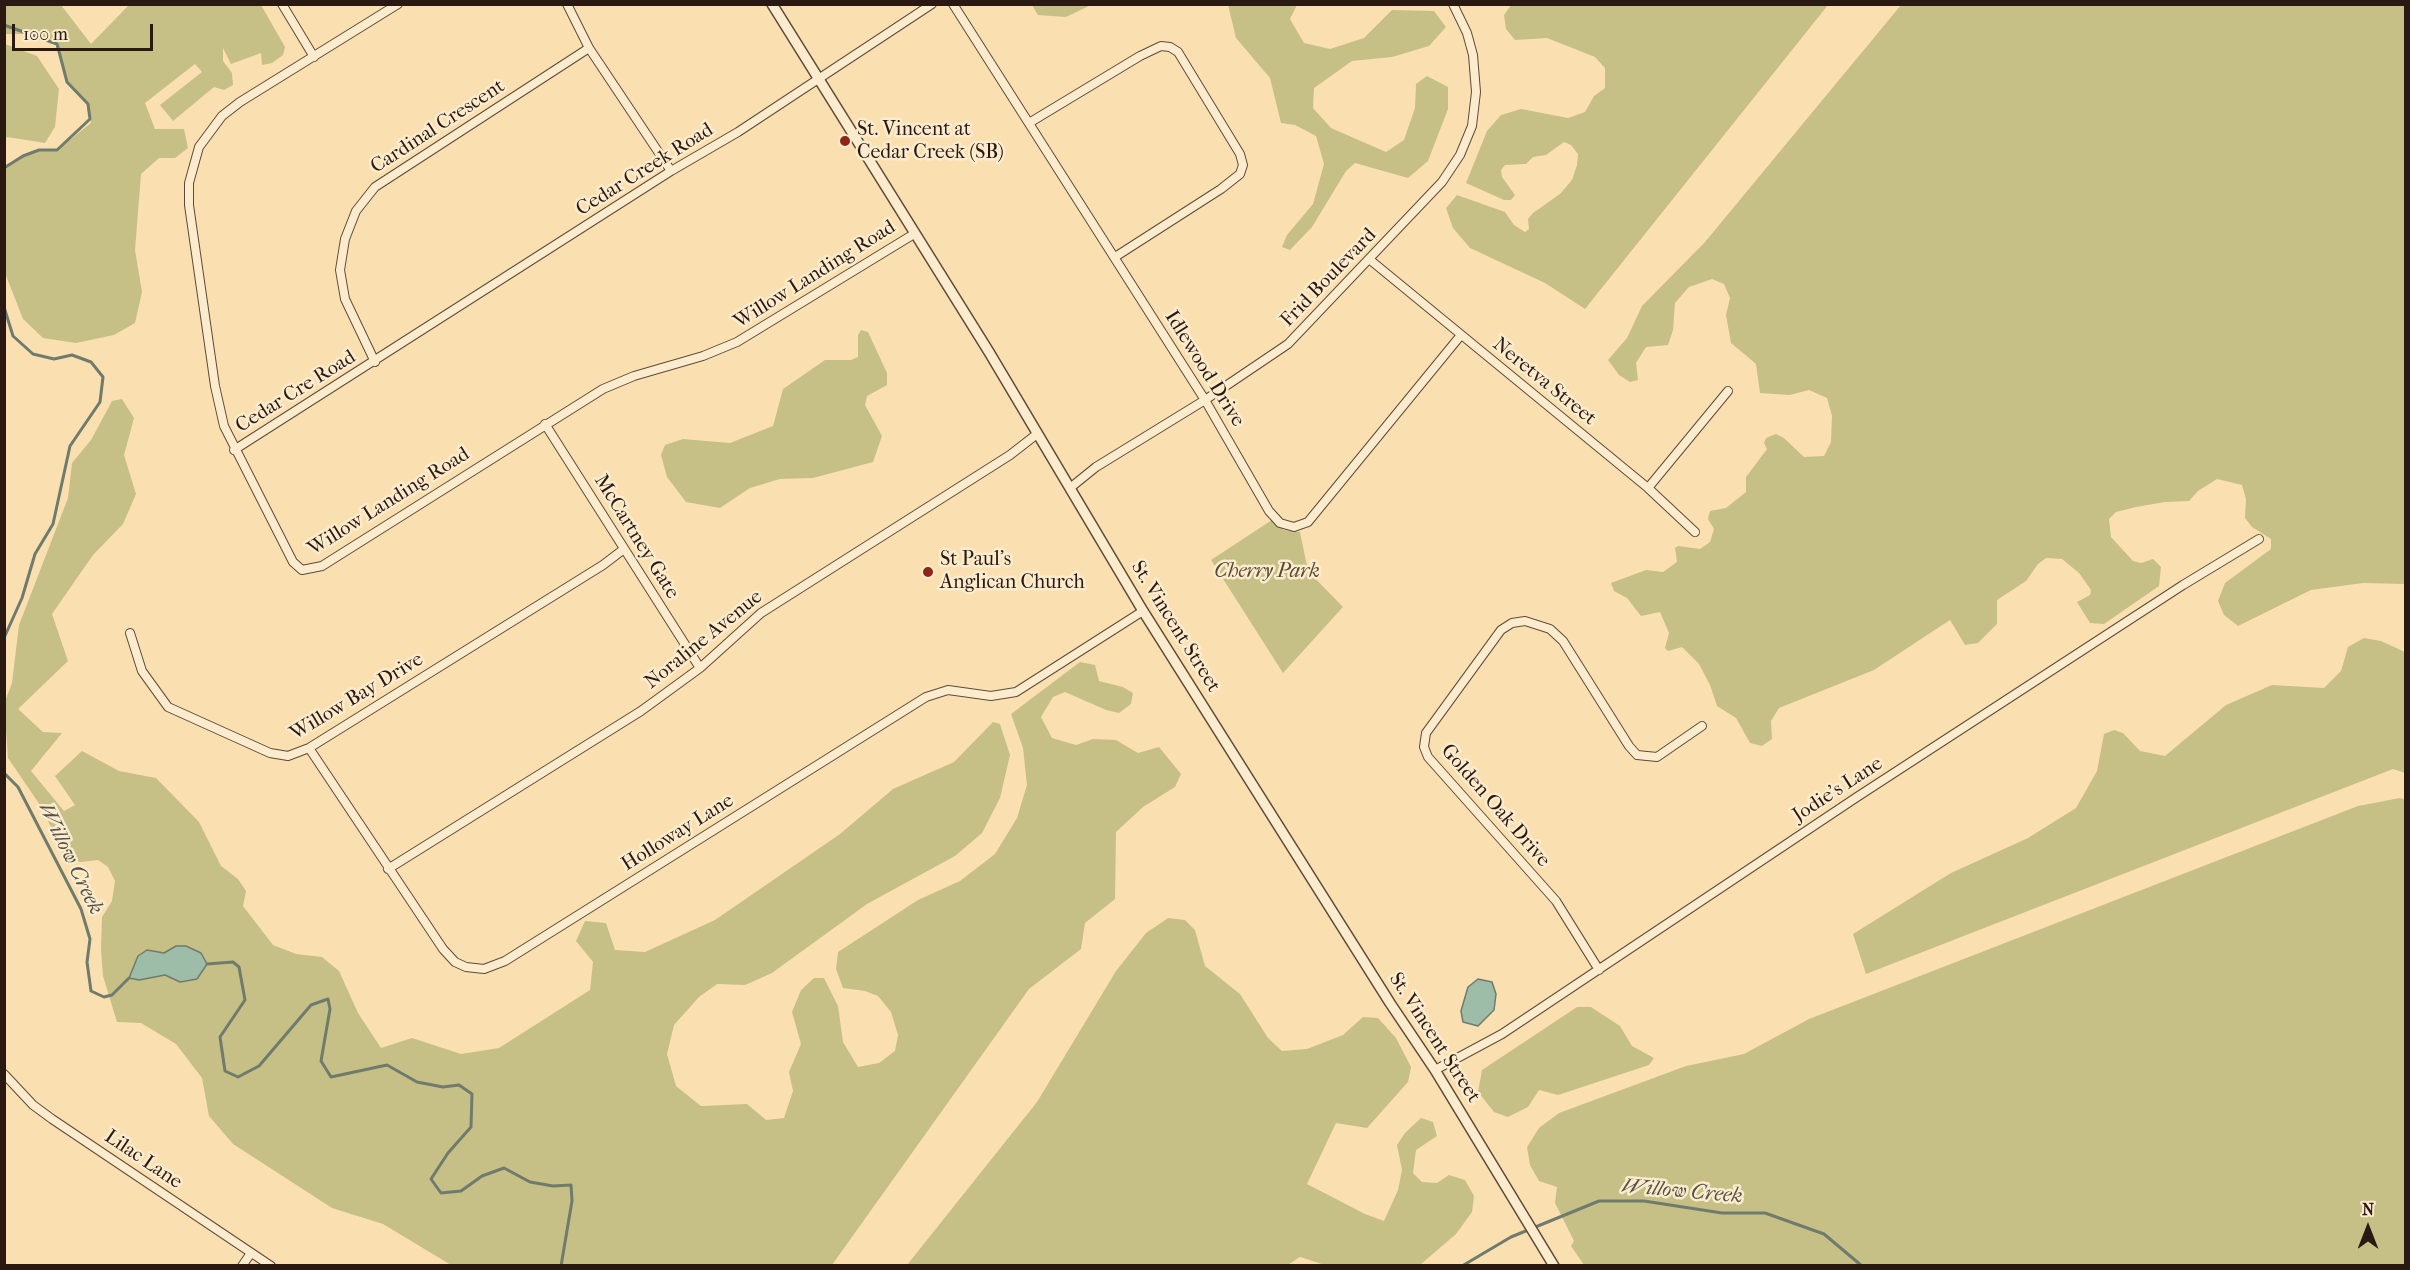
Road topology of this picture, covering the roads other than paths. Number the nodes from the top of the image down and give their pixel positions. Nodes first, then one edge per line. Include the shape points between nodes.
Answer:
1 (282, 4) edge
2 (398, 4) edge
3 (567, 4) edge
4 (772, 4) edge
5 (932, 4) edge
6 (953, 4) edge
7 (1453, 4) edge
8 (589, 48) junction
9 (314, 57) junction
10 (819, 79) junction
11 (1029, 123) junction
12 (671, 171) junction
13 (914, 234) junction
14 (1115, 257) junction
15 (1369, 259) junction
16 (1461, 335) junction
17 (375, 362) junction
18 (1728, 391) dead end
19 (1205, 400) junction
20 (544, 424) junction
21 (1037, 434) junction
22 (234, 450) junction
23 (1070, 488) junction
24 (1648, 488) junction
25 (1695, 532) dead end
26 (2259, 539) dead end
27 (624, 549) junction
28 (1143, 610) junction
29 (130, 633) dead end
30 (700, 668) junction
31 (1702, 726) dead end
32 (309, 748) junction
33 (388, 868) junction
34 (1599, 970) junction
35 (1436, 1070) junction
36 (4, 1074) edge
37 (251, 1253) junction
38 (242, 1266) edge
39 (271, 1266) edge
40 (1554, 1266) edge

1 - 9 street
2 - 9 street, Willow Landing Road
3 - 8 street
4 - 10 street, St. Vincent Street
5 - 10 street, Cedar Creek Road
6 - 11 street, Idlewood Drive
7 - 15 street, Frid Boulevard via 1467,33 1474,65 1472,126 1460,155 1442,182
8 - 12 street
8 - 17 street, Cardinal Crescent via 375,187 356,211 345,239 340,270 345,299
9 - 22 street, Willow Landing Road via 222,116 199,147 191,173 189,205 215,386
10 - 12 street, Cedar Creek Road
10 - 13 street, St. Vincent Street
11 - 14 street, Idlewood Drive
11 - 14 street via 1140,56 1161,46 1178,52 1243,165 1240,174 1221,189
12 - 17 street, Cedar Creek Road
13 - 20 street, Willow Landing Road via 737,342 603,389
13 - 21 street, St. Vincent Street
14 - 19 street, Idlewood Drive
15 - 16 street, Neretva Street
15 - 19 street, Frid Boulevard via 1288,344
16 - 19 street, Idlewood Drive via 1301,526 1287,526 1274,517
16 - 24 street, Neretva Street
17 - 22 street, Cedar Cre Road
18 - 24 street
19 - 23 street, Frid Boulevard via 1096,467
20 - 22 street, Willow Landing Road via 322,566 308,571 297,568 293,562
20 - 27 street, McCartney Gate
21 - 23 street, St. Vincent Street
21 - 30 street, Noraline Avenue via 761,613
23 - 28 street, St. Vincent Street
24 - 25 street, Neretva Street
26 - 34 street, Jodie's Lane via 1867,791
27 - 30 street, McCartney Gate
27 - 32 street, Willow Bay Drive
28 - 33 street, Holloway Lane via 1016,692 991,696 948,690 926,697 495,966 475,969 455,962
28 - 35 street, St. Vincent Street
29 - 32 street, Willow Bay Drive via 142,672 159,697 178,714 279,756
30 - 33 street, Noraline Avenue via 641,711
31 - 34 street, Golden Oak Drive via 1657,757 1637,755 1563,641 1550,629 1525,621 1501,630 1426,733 1424,747 1428,757 1556,901
32 - 33 street, Holloway Lane
34 - 35 street, Jodie's Lane via 1502,1034
35 - 40 street, St. Vincent Street
36 - 37 street, Lilac Lane via 39,1109
37 - 38 street
37 - 39 street, Lilac Lane

